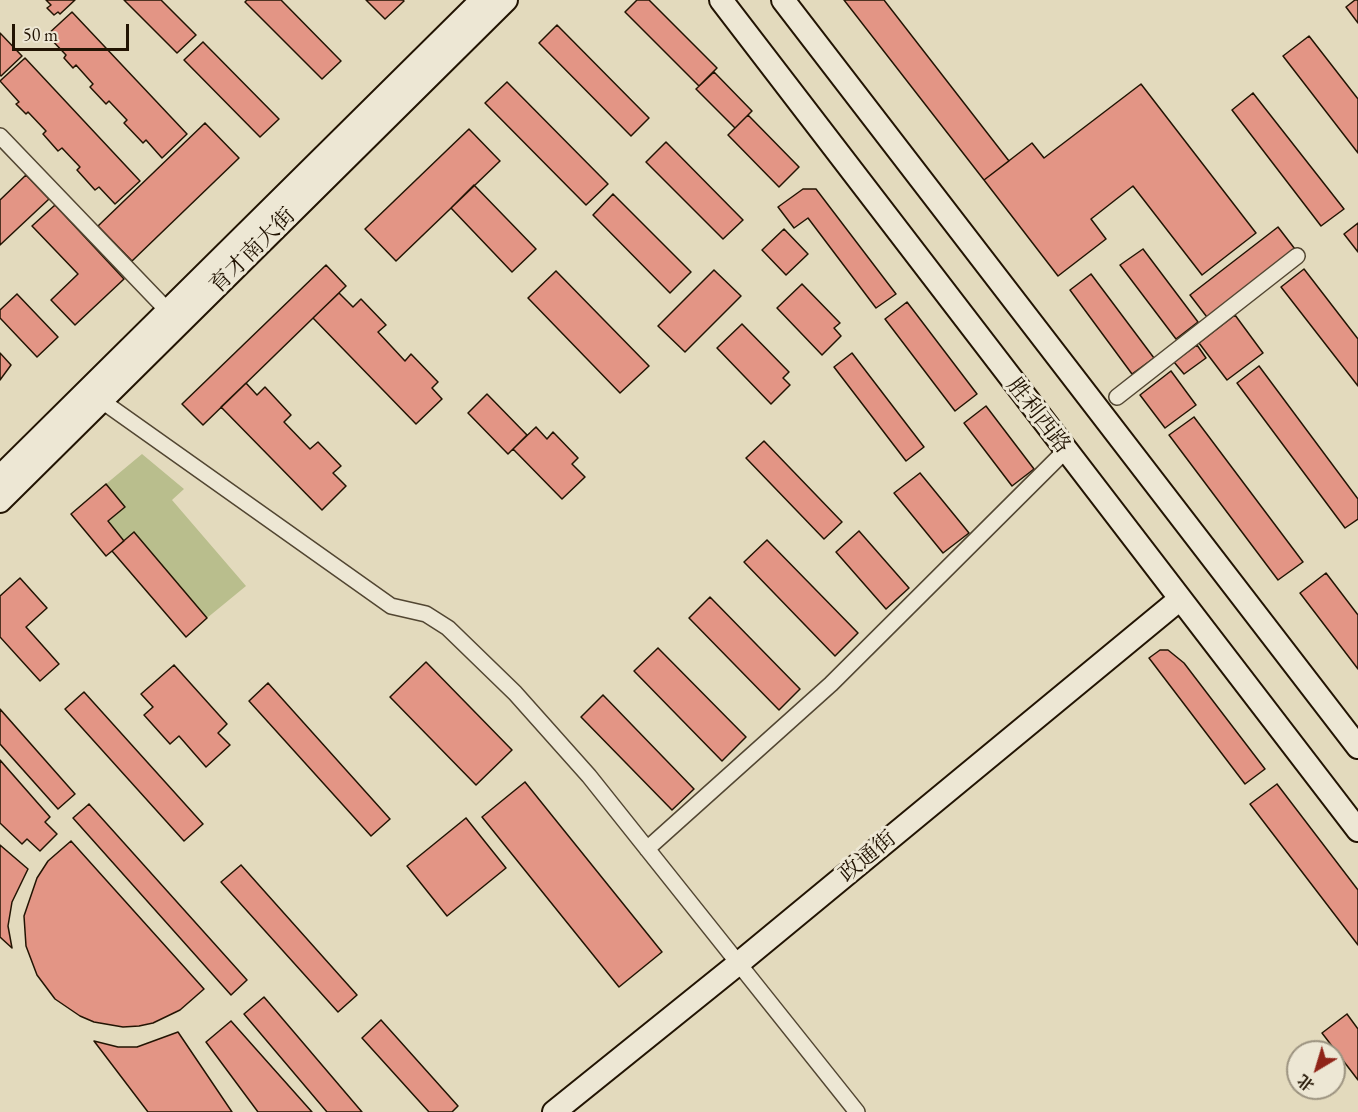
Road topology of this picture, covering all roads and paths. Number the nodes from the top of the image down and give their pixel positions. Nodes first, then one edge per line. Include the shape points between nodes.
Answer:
1 (482, 0) edge
2 (506, 0) edge
3 (721, 0) edge
4 (783, 0) edge
5 (0, 136) edge
6 (1297, 256) dead end
7 (168, 311) junction
8 (1117, 397) dead end
9 (102, 401) junction
10 (1065, 451) junction
11 (0, 477) edge
12 (0, 501) edge
13 (1180, 599) junction
14 (1358, 747) edge
15 (1358, 830) edge
16 (647, 849) junction
17 (739, 963) junction
18 (554, 1112) edge
19 (858, 1112) edge

1 - 7 main road, 育才南大街
2 - 9 main road, 育才南大街
3 - 10 main road, 胜利西路
4 - 14 main road
5 - 7 street
6 - 8 street
7 - 11 main road, 育才南大街
9 - 12 main road, 育才南大街
9 - 16 street via 391,606 426,614 448,628 515,693
10 - 13 main road, 胜利西路
10 - 16 street via 831,684
13 - 15 main road, 胜利西路
13 - 17 main road, 政通街
16 - 17 street
17 - 18 main road, 政通街
17 - 19 street

